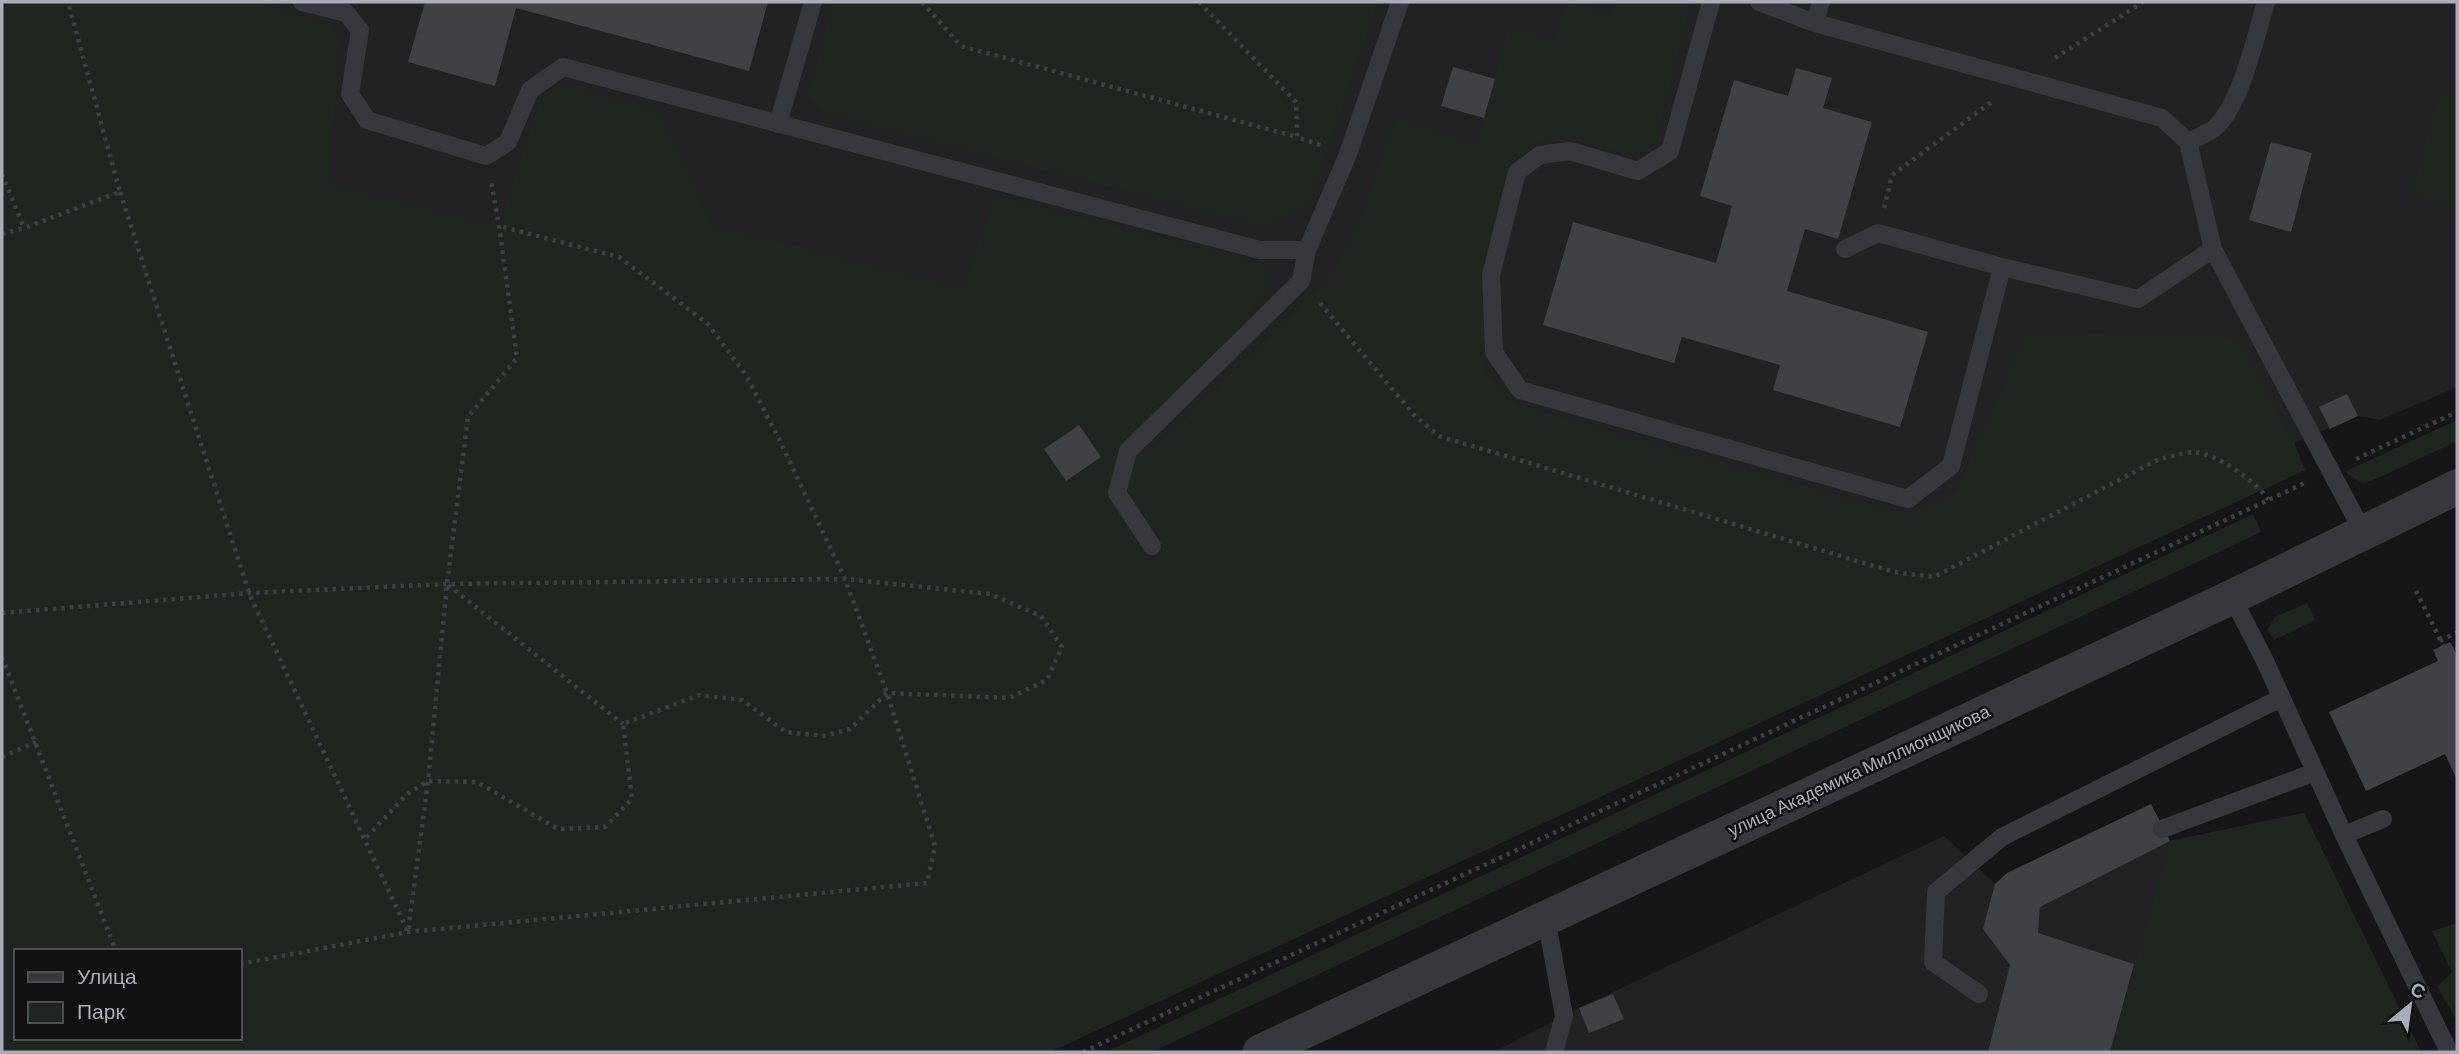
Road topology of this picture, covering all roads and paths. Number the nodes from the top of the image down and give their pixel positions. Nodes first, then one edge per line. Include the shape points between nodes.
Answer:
1 (68, 2) edge
2 (302, 2) edge
3 (813, 2) edge
4 (922, 2) edge
5 (1199, 2) edge
6 (1400, 2) edge
7 (1711, 2) edge
8 (1759, 2) edge
9 (1821, 2) edge
10 (2143, 2) edge
11 (2266, 2) edge
12 (1815, 23) junction
13 (2022, 79) junction
14 (778, 124) junction
15 (1297, 136) junction
16 (2188, 142) junction
17 (1349, 154) junction
18 (486, 156) junction
19 (2, 174) edge
20 (120, 192) junction
21 (499, 226) junction
22 (24, 228) junction
23 (1878, 233) junction
24 (2, 234) edge
25 (1845, 249) dead end
26 (2213, 249) junction
27 (1307, 250) junction
28 (2002, 267) junction
29 (2457, 412) edge
30 (2331, 471) junction
31 (2457, 487) edge
32 (2363, 532) junction
33 (1152, 546) dead end
34 (845, 579) junction
35 (447, 584) junction
36 (2416, 591) dead end
37 (249, 593) junction
38 (2232, 597) junction
39 (2, 613) edge
40 (2457, 632) edge
41 (2, 657) edge
42 (887, 693) junction
43 (2281, 698) junction
44 (623, 724) junction
45 (36, 742) junction
46 (2, 757) edge
47 (2315, 772) junction
48 (428, 781) junction
49 (2383, 819) dead end
50 (2162, 829) dead end
51 (2344, 835) junction
52 (366, 838) junction
53 (1546, 918) junction
54 (408, 932) junction
55 (115, 949) edge
56 (242, 964) edge
57 (1979, 994) dead end
58 (1083, 1052) edge
59 (1259, 1052) edge
60 (1554, 1052) edge
61 (2449, 1052) edge

1 - 20 path
2 - 18 lane via 346,13 360,30 350,94 367,120
3 - 14 lane
4 - 15 path via 961,46
5 - 15 path via 1296,102
6 - 17 lane
7 - 28 lane via 1670,151 1638,171 1570,151 1541,155 1517,172 1491,275 1494,352 1520,390 1908,499 1951,466
8 - 12 lane
9 - 12 lane
10 - 13 path
11 - 16 lane via 2228,112 2214,128
12 - 13 lane
13 - 16 lane via 2162,118
13 - 23 path via 1892,175
14 - 18 lane via 563,67 530,90 508,142
14 - 27 lane via 1260,250
15 - 17 path
16 - 26 lane
17 - 27 lane
18 - 21 path
19 - 22 path
20 - 22 path
20 - 37 path
21 - 34 path via 619,257 707,323 746,375
21 - 35 path via 517,358 468,416
22 - 24 path
23 - 25 lane
23 - 28 lane
26 - 28 lane via 2137,299
26 - 30 lane
27 - 33 lane via 1301,281 1128,451 1117,493
29 - 30 path
30 - 32 lane
30 - 58 path
31 - 32 street, улица Академика Миллионщикова
32 - 38 street, улица Академика Миллионщикова
34 - 35 path
34 - 42 path
34 - 42 path via 990,594 1041,615 1062,646 1047,680 1009,698
35 - 37 path
35 - 44 path
35 - 48 path
36 - 40 path via 2442,643
37 - 39 path
37 - 52 path
38 - 43 lane
38 - 53 street, улица Академика Миллионщикова
41 - 45 path
42 - 44 path via 850,729 824,736 786,732 742,700 699,695
42 - 54 path via 935,846 927,883
43 - 47 lane
43 - 57 lane via 2002,837 1936,892 1933,962
44 - 48 path via 632,799 605,827 558,829 477,782
45 - 46 path
45 - 55 path
47 - 50 lane
47 - 51 lane
48 - 52 path via 407,794
48 - 54 path
49 - 51 lane
51 - 61 lane
52 - 54 path
53 - 59 street, улица Академика Миллионщикова
53 - 60 lane via 1564,1016
54 - 56 path

